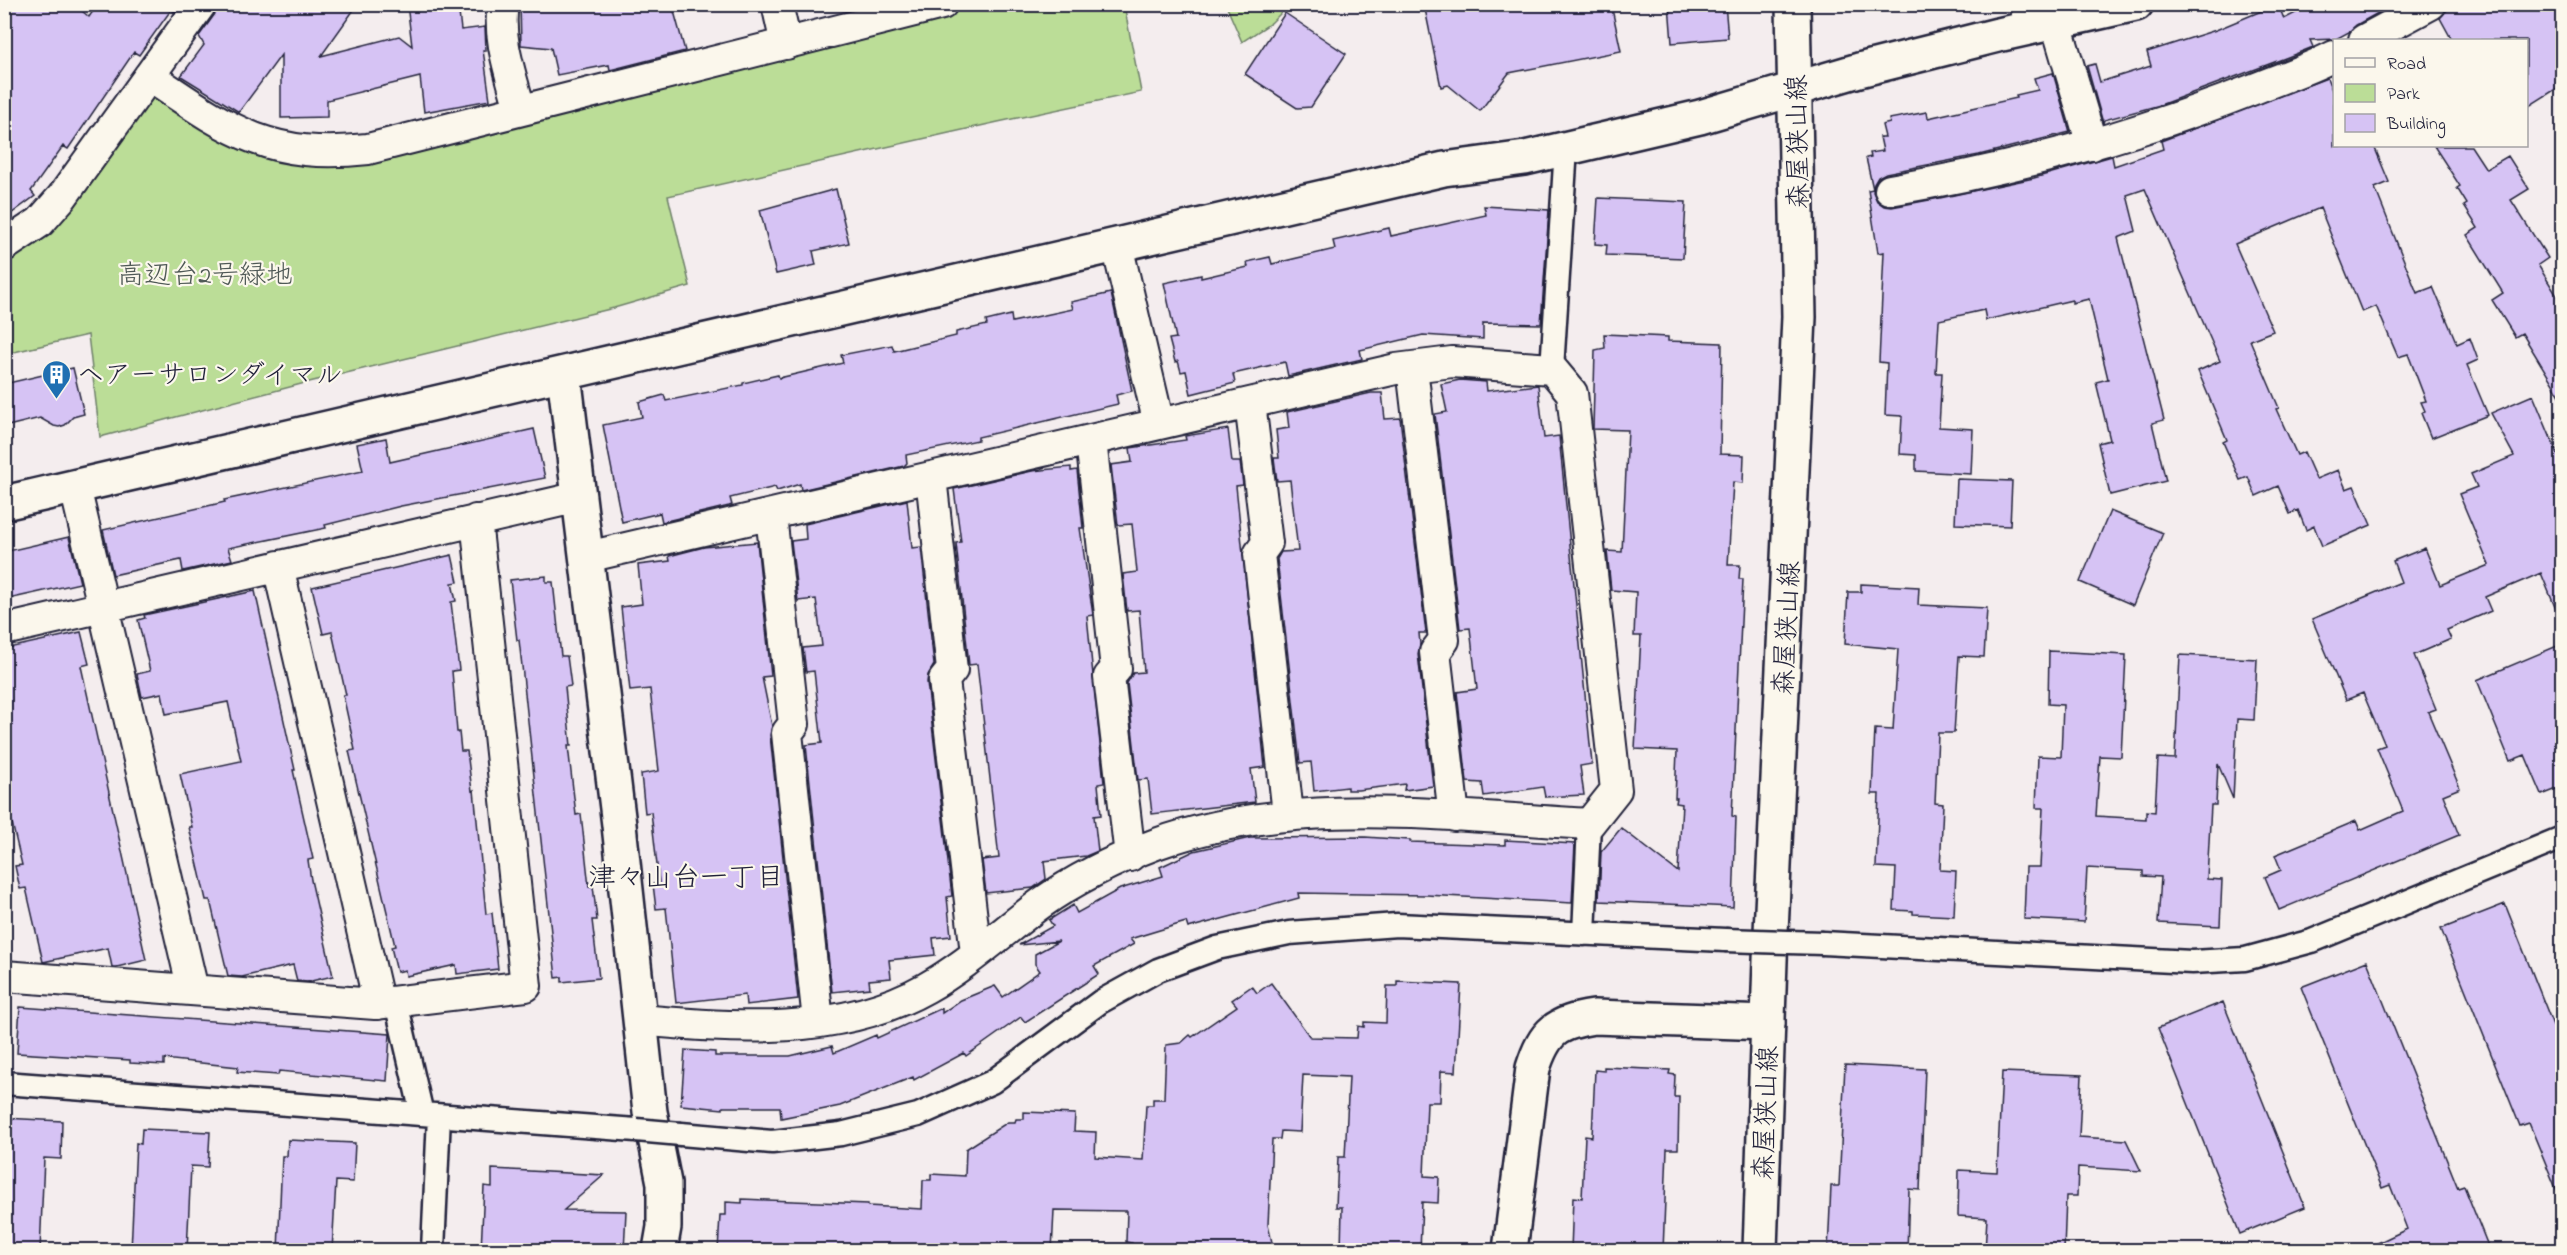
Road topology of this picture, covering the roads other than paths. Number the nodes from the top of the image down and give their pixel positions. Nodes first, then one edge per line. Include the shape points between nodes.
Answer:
1 (201, 4) edge
2 (503, 4) edge
3 (777, 4) edge
4 (942, 4) edge
5 (1793, 4) edge
6 (2136, 4) edge
7 (2419, 7) edge
8 (2037, 19) edge
9 (2366, 39) edge
10 (786, 44) junction
11 (2333, 56) edge
12 (149, 76) junction
13 (1796, 88) junction
14 (520, 110) junction
15 (2092, 145) junction
16 (1566, 148) junction
17 (1890, 190) dead end
18 (1117, 245) junction
19 (4, 246) edge
20 (1412, 368) junction
21 (1552, 369) junction
22 (564, 374) junction
23 (1250, 403) junction
24 (1159, 424) junction
25 (1091, 440) junction
26 (931, 477) junction
27 (75, 487) junction
28 (579, 497) junction
29 (4, 503) edge
30 (771, 515) junction
31 (476, 520) junction
32 (587, 557) junction
33 (278, 566) junction
34 (103, 607) junction
35 (4, 630) edge
36 (1288, 814) junction
37 (1454, 816) junction
38 (1589, 824) junction
39 (2562, 838) edge
40 (1130, 856) junction
41 (1584, 933) junction
42 (976, 953) junction
43 (5, 974) edge
44 (193, 990) junction
45 (387, 1003) junction
46 (641, 1020) junction
47 (818, 1021) junction
48 (1768, 1023) junction
49 (4, 1083) edge
50 (430, 1115) junction
51 (433, 1251) edge
52 (660, 1251) edge
53 (1510, 1251) edge
54 (1760, 1251) edge

1 - 12 street
2 - 14 street via 502,32
3 - 10 street
4 - 10 street
5 - 13 street, 森屋狭山線
6 - 8 street
7 - 9 street
8 - 13 street
8 - 15 street
10 - 14 street
11 - 15 street via 2213,105
12 - 14 street via 246,136 309,152 368,149
12 - 19 street via 62,197 40,222
13 - 16 street via 1700,117
13 - 48 street, 森屋狭山線 via 1799,328
15 - 17 street via 1957,179
16 - 18 street via 1444,169
16 - 21 street
18 - 22 street
18 - 24 street
20 - 21 street via 1452,362
20 - 23 street
20 - 37 street via 1444,640 1435,652
21 - 38 street via 1572,393 1616,790
22 - 27 street
22 - 28 street
23 - 24 street
23 - 36 street via 1267,543 1259,554
24 - 25 street
25 - 26 street
25 - 40 street via 1116,669 1109,677
26 - 30 street
26 - 42 street via 951,670 944,680
27 - 29 street
27 - 34 street
28 - 31 street
28 - 32 street
30 - 32 street
30 - 47 street via 794,724 787,733
31 - 33 street
31 - 45 street via 526,986
32 - 46 street
33 - 34 street
33 - 45 street
34 - 35 street
34 - 44 street
36 - 37 street
36 - 40 street via 1215,828 1156,844
37 - 38 street
38 - 41 street
39 - 41 street, bridge via 2312,941 2245,958 2192,962
40 - 42 street via 1043,902
41 - 50 street, bridge via 1397,925 1289,933 1217,948 1158,970 1100,1002 992,1082 918,1115 841,1134 772,1142
42 - 47 street via 926,988 890,1004
43 - 44 street
44 - 45 street
45 - 50 street
46 - 47 street via 717,1027
46 - 52 street via 650,1112 664,1183
48 - 53 street via 1594,1017 1568,1021 1550,1032 1540,1046 1533,1068
48 - 54 street, 森屋狭山線
49 - 50 street
50 - 51 street

